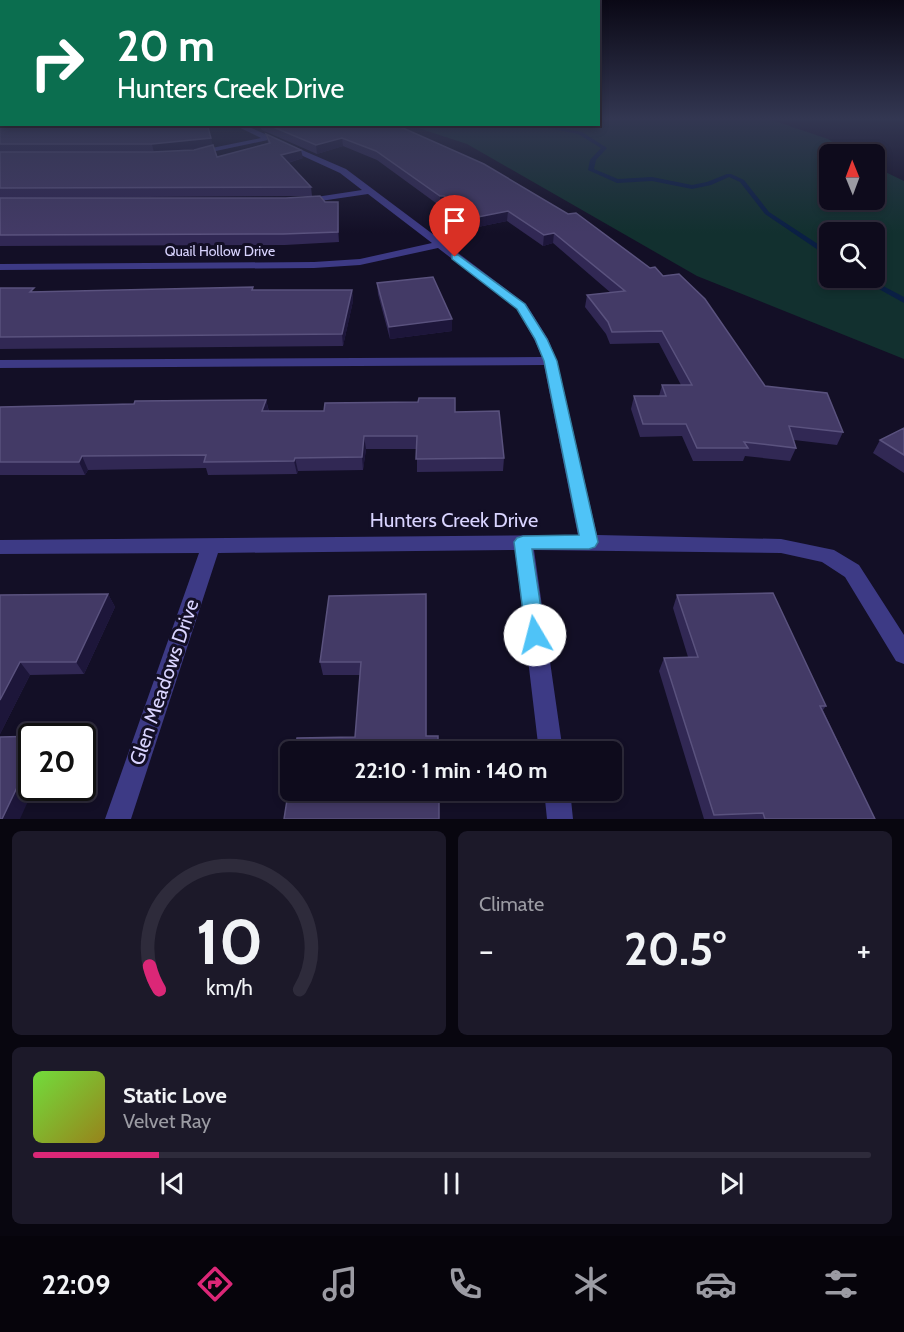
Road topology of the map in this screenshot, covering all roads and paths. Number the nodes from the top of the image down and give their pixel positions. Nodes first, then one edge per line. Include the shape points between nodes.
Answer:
1 (310, 156) edge
2 (369, 191) junction
3 (287, 203) edge
4 (438, 245) junction
5 (0, 267) edge
6 (550, 361) junction
7 (0, 364) edge
8 (523, 542) junction
9 (589, 542) junction
10 (211, 544) junction
11 (0, 547) edge
12 (904, 654) edge
13 (550, 741) edge
14 (559, 801) edge
15 (118, 819) edge
16 (561, 819) edge

1 - 2 street via 343,171
2 - 3 street
2 - 4 street
4 - 5 street, Quail Hollow Drive via 360,262 314,265
4 - 6 street via 522,307
6 - 7 street
6 - 9 street
8 - 9 street, Hunters Creek Drive
8 - 10 street, Hunters Creek Drive
8 - 13 street
9 - 12 street, Hunters Creek Drive via 781,546 827,555 852,571
10 - 11 street, Hunters Creek Drive
10 - 15 street, Glen Meadows Drive
14 - 16 street

